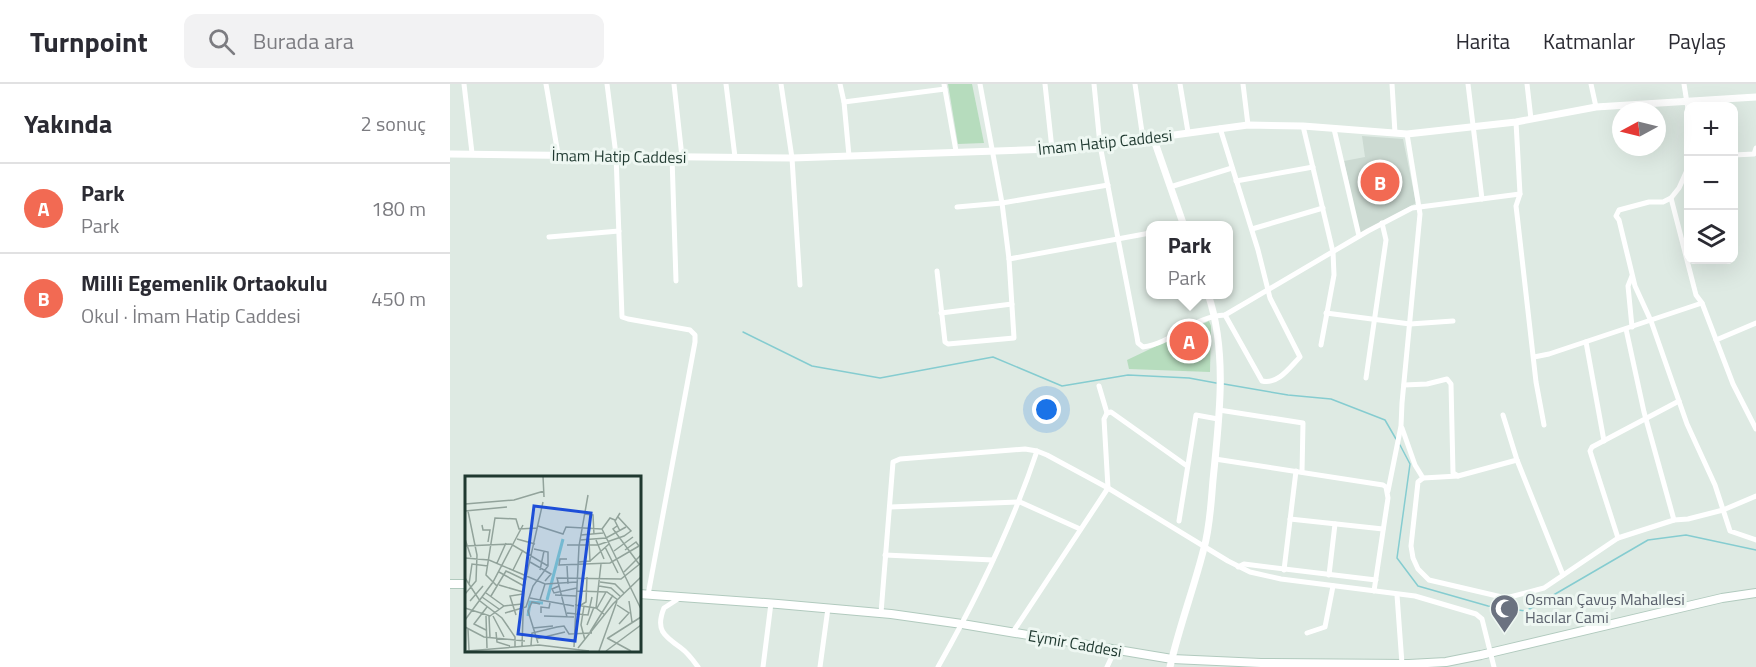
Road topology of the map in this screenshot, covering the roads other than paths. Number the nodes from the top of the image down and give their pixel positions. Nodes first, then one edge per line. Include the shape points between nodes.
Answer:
1 (464, 84) edge
2 (546, 84) edge
3 (607, 84) edge
4 (674, 84) edge
5 (726, 84) edge
6 (781, 84) edge
7 (840, 84) edge
8 (980, 84) edge
9 (1045, 84) edge
10 (1094, 84) edge
11 (1135, 84) edge
12 (1180, 84) edge
13 (1243, 84) edge
14 (1392, 84) edge
15 (1468, 84) edge
16 (1527, 84) edge
17 (1592, 84) edge
18 (1684, 84) edge
19 (945, 86) edge
20 (1756, 97) edge
21 (844, 102) junction
22 (1687, 102) edge
23 (1714, 102) edge
24 (1684, 105) edge
25 (1596, 107) junction
26 (1531, 119) junction
27 (1516, 122) junction
28 (1248, 125) junction
29 (1303, 126) junction
30 (1472, 127) junction
31 (1220, 128) junction
32 (1334, 129) junction
33 (1188, 132) junction
34 (1395, 133) junction
35 (1407, 134) junction
36 (1154, 137) junction
37 (1143, 139) junction
38 (1100, 145) junction
39 (1756, 148) edge
40 (1052, 149) junction
41 (956, 151) junction
42 (994, 151) junction
43 (472, 153) junction
44 (450, 154) edge
45 (558, 154) junction
46 (616, 155) junction
47 (1738, 155) edge
48 (849, 156) junction
49 (672, 157) junction
50 (682, 157) junction
51 (735, 157) junction
52 (792, 158) junction
53 (1232, 168) junction
54 (1313, 168) junction
55 (1684, 178) edge
56 (1236, 181) junction
57 (1108, 185) junction
58 (1170, 187) junction
59 (1520, 194) junction
60 (1671, 198) junction
61 (1482, 199) junction
62 (1002, 203) junction
63 (1418, 206) junction
64 (957, 207) dead end
65 (1323, 208) junction
66 (1183, 221) edge
67 (1382, 224) junction
68 (1252, 229) junction
69 (619, 231) junction
70 (1146, 234) edge
71 (1359, 236) junction
72 (549, 237) dead end
73 (1119, 240) junction
74 (1334, 252) junction
75 (1009, 259) junction
76 (937, 271) dead end
77 (1632, 276) junction
78 (676, 281) dead end
79 (800, 285) dead end
80 (1268, 291) junction
81 (1210, 299) edge
82 (1702, 303) junction
83 (1012, 304) junction
84 (941, 313) junction
85 (1326, 313) junction
86 (1225, 315) junction
87 (1215, 316) junction
88 (1374, 319) junction
89 (1453, 321) dead end
90 (1651, 321) junction
91 (1756, 323) edge
92 (1410, 324) junction
93 (1629, 328) junction
94 (1716, 340) junction
95 (1586, 342) junction
96 (1321, 345) dead end
97 (1534, 357) junction
98 (1366, 378) dead end
99 (1404, 385) junction
100 (1099, 387) dead end
101 (1679, 401) junction
102 (1219, 410) junction
103 (1107, 413) junction
104 (1503, 415) dead end
105 (1646, 418) junction
106 (1218, 419) junction
107 (1544, 425) dead end
108 (1401, 426) junction
109 (1756, 429) edge
110 (1604, 441) junction
111 (1037, 451) junction
112 (1215, 459) junction
113 (1517, 460) junction
114 (1187, 466) junction
115 (1299, 472) junction
116 (1458, 476) junction
117 (1423, 478) junction
118 (1108, 488) junction
119 (1388, 491) junction
120 (1756, 496) edge
121 (1020, 502) junction
122 (890, 507) junction
123 (1723, 510) junction
124 (1290, 519) junction
125 (1674, 520) junction
126 (1179, 521) dead end
127 (1335, 524) junction
128 (1080, 529) junction
129 (1383, 529) junction
130 (1618, 538) junction
131 (1756, 540) edge
132 (1205, 547) junction
133 (885, 555) junction
134 (993, 560) junction
135 (1239, 567) junction
136 (1284, 570) junction
137 (1329, 575) junction
138 (1563, 575) junction
139 (1376, 580) junction
140 (1333, 586) junction
141 (1374, 591) junction
142 (1756, 593) edge
143 (640, 594) edge
144 (648, 595) junction
145 (1397, 595) junction
146 (681, 597) junction
147 (771, 603) junction
148 (828, 608) junction
149 (882, 614) junction
150 (962, 624) junction
151 (1013, 632) junction
152 (1306, 633) dead end
153 (1114, 650) junction
154 (1491, 653) junction
155 (1171, 663) edge
156 (1203, 664) edge
157 (1447, 664) edge
158 (1261, 665) edge
159 (1323, 665) edge
160 (1342, 665) edge
161 (1399, 665) edge
162 (698, 667) edge
163 (763, 667) edge
164 (820, 667) edge
165 (938, 667) edge
166 (1107, 667) edge
167 (1494, 667) edge

1 - 43 street
2 - 45 street
3 - 46 street
4 - 50 street
5 - 51 street
6 - 52 street
7 - 21 street
8 - 42 street
9 - 40 street
10 - 38 street
11 - 37 street
12 - 33 street
13 - 28 street
14 - 34 street
15 - 30 street
16 - 26 street
17 - 25 street
18 - 22 street
19 - 21 street
19 - 41 street
20 - 23 street, İmam Hatip Caddesi
21 - 48 street
24 - 25 street, İmam Hatip Caddesi
25 - 26 street, İmam Hatip Caddesi
26 - 27 street, İmam Hatip Caddesi
27 - 30 street, İmam Hatip Caddesi
27 - 59 street
28 - 29 street, İmam Hatip Caddesi
28 - 31 street, İmam Hatip Caddesi
29 - 32 street, İmam Hatip Caddesi
29 - 54 street
30 - 35 street, İmam Hatip Caddesi
30 - 61 street
31 - 33 street, İmam Hatip Caddesi
31 - 53 street
32 - 34 street, İmam Hatip Caddesi
32 - 71 street
33 - 36 street, İmam Hatip Caddesi
34 - 35 street, İmam Hatip Caddesi
35 - 63 street
36 - 37 street, İmam Hatip Caddesi
36 - 58 street
37 - 38 street, İmam Hatip Caddesi
38 - 40 street, İmam Hatip Caddesi
38 - 57 street
39 - 47 street via 1754,154
40 - 42 street, İmam Hatip Caddesi
41 - 42 street, İmam Hatip Caddesi
41 - 48 street, İmam Hatip Caddesi
42 - 62 street
43 - 44 street, İmam Hatip Caddesi
43 - 45 street, İmam Hatip Caddesi
45 - 46 street, İmam Hatip Caddesi
46 - 49 street, İmam Hatip Caddesi
46 - 69 street
48 - 52 street, İmam Hatip Caddesi
49 - 50 street, İmam Hatip Caddesi
49 - 78 street
50 - 51 street, İmam Hatip Caddesi
51 - 52 street, İmam Hatip Caddesi
52 - 79 street
53 - 56 street
53 - 58 street
54 - 56 street
54 - 65 street
55 - 60 street
56 - 68 street
57 - 62 street
57 - 73 street
58 - 66 street
59 - 61 street
59 - 97 street via 1516,206
60 - 77 street via 1619,210 1616,216
60 - 82 street via 1696,295
61 - 63 street
62 - 64 street
62 - 75 street
63 - 67 street
63 - 92 street
65 - 68 street
65 - 74 street
67 - 71 street
67 - 88 street via 1386,240
68 - 80 street
69 - 72 street
69 - 144 street via 622,317 690,330 695,342
70 - 73 street
71 - 74 street
73 - 75 street
73 - 87 street via 1138,343 1143,347
74 - 80 street
74 - 85 street
75 - 83 street
76 - 84 street
77 - 90 street
77 - 93 street via 1628,286
80 - 86 street
80 - 86 street via 1300,357 1280,377 1267,382 1259,377
81 - 87 street
82 - 90 street
82 - 94 street
83 - 84 street
83 - 84 street via 1014,338 948,344
85 - 88 street
85 - 96 street
86 - 87 street
87 - 102 street
88 - 92 street
88 - 98 street
89 - 92 street
90 - 93 street
90 - 101 street
91 - 94 street
92 - 99 street
93 - 95 street
93 - 105 street via 1629,351
94 - 109 street
95 - 97 street
95 - 110 street
97 - 107 street
99 - 108 street
99 - 116 street via 1441,379 1451,384 1451,465
100 - 103 street
101 - 105 street
101 - 123 street
102 - 106 street
102 - 115 street via 1303,423
103 - 114 street via 1111,412
103 - 118 street via 1104,419
104 - 113 street
105 - 110 street
105 - 125 street
106 - 112 street
106 - 114 street via 1196,415
108 - 117 street
108 - 119 street
110 - 130 street via 1590,451
111 - 118 street
111 - 121 street
111 - 122 street via 895,460 891,467
112 - 115 street
112 - 132 street
113 - 116 street
113 - 138 street
114 - 126 street
115 - 119 street via 1383,485
115 - 124 street
116 - 117 street
117 - 138 street via 1418,482 1411,546 1418,569 1429,580 1506,598 1544,588
118 - 128 street
118 - 132 street
119 - 129 street
120 - 123 street
121 - 122 street
121 - 128 street
121 - 134 street
122 - 133 street
123 - 125 street
123 - 131 street via 1730,531
124 - 127 street
124 - 136 street
125 - 130 street
127 - 129 street
127 - 137 street
128 - 151 street
129 - 139 street
130 - 138 street
132 - 135 street
132 - 155 street
133 - 134 street
133 - 149 street
134 - 150 street
135 - 136 street via 1244,564
135 - 140 street via 1267,577
136 - 137 street
137 - 139 street
139 - 141 street
140 - 141 street
140 - 152 street via 1325,627
141 - 145 street
142 - 154 main road, Eymir Caddesi
143 - 144 main road, Eymir Caddesi
144 - 146 main road, Eymir Caddesi
145 - 154 street via 1476,614 1482,619
145 - 161 street
146 - 147 main road, Eymir Caddesi
146 - 162 street via 664,608 660,626 664,635
147 - 148 main road, Eymir Caddesi
147 - 163 street
148 - 149 main road, Eymir Caddesi
148 - 164 street
149 - 150 main road, Eymir Caddesi
150 - 151 main road, Eymir Caddesi
150 - 165 street
151 - 153 main road, Eymir Caddesi
153 - 155 main road, Eymir Caddesi
153 - 166 street
154 - 157 main road, Eymir Caddesi
154 - 167 street
155 - 156 main road, Eymir Caddesi
156 - 158 main road, Eymir Caddesi
157 - 161 main road, Eymir Caddesi
158 - 159 main road, Eymir Caddesi
159 - 160 main road, Eymir Caddesi
160 - 161 main road, Eymir Caddesi

